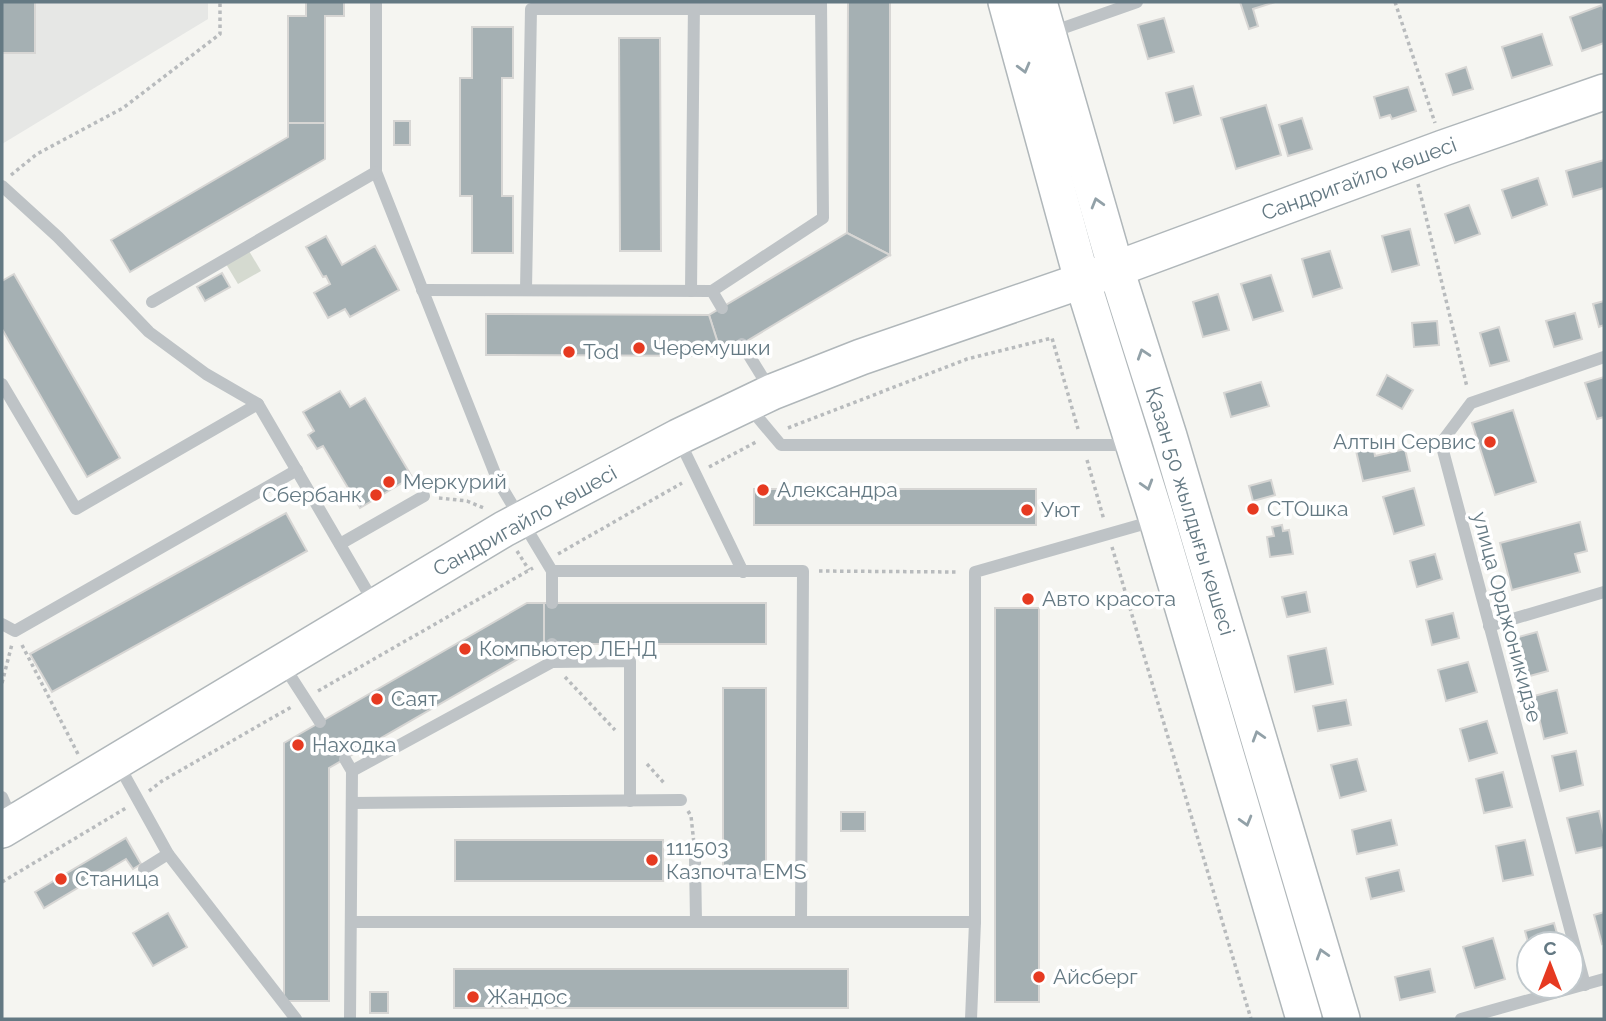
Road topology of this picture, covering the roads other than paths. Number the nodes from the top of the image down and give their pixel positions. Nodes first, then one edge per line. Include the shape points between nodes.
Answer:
1 (376, 2) edge
2 (1006, 2) edge
3 (1136, 2) edge
4 (694, 5) edge
5 (821, 5) edge
6 (1044, 17) edge
7 (1604, 92) edge
8 (376, 172) junction
9 (2, 186) edge
10 (1116, 269) junction
11 (1082, 280) junction
12 (422, 289) junction
13 (526, 289) junction
14 (691, 291) junction
15 (712, 291) junction
16 (152, 302) dead end
17 (722, 308) dead end
18 (742, 344) dead end
19 (1604, 357) edge
20 (2, 384) edge
21 (759, 398) junction
22 (258, 404) junction
23 (678, 437) junction
24 (1135, 445) junction
25 (297, 470) junction
26 (424, 496) road end
27 (1157, 520) junction
28 (512, 524) junction
29 (340, 544) junction
30 (549, 566) junction
31 (743, 572) junction
32 (1604, 592) edge
33 (552, 603) dead end
34 (376, 606) junction
35 (2, 624) edge
36 (1489, 626) junction
37 (552, 644) dead end
38 (552, 662) junction
39 (282, 663) junction
40 (320, 722) dead end
41 (345, 759) dead end
42 (103, 769) junction
43 (352, 771) junction
44 (681, 800) dead end
45 (630, 801) junction
46 (352, 803) junction
47 (6, 817) edge
48 (168, 854) junction
49 (695, 859) dead end
50 (144, 869) dead end
51 (352, 922) junction
52 (696, 922) junction
53 (801, 922) junction
54 (975, 922) junction
55 (1570, 930) edge
56 (1604, 979) edge
57 (1585, 985) edge
58 (1530, 1000) edge
59 (296, 1019) edge
60 (350, 1019) edge
61 (971, 1019) edge
62 (1304, 1019) edge
63 (1342, 1019) edge
64 (1461, 1019) edge

1 - 8 lane
2 -> 11 street, Қазан 50 жылдығы көшесі
3 - 6 lane
4 - 5 lane
4 - 13 lane via 531,9
4 - 14 lane
5 - 15 lane via 823,218
10 -> 6 street, Қазан 50 жылдығы көшесі
7 - 10 street, Сандригайло көшесі
8 - 12 lane
8 - 16 lane
9 - 22 lane via 149,331
10 - 11 street, Сандригайло көшесі
63 -> 10 street, Қазан 50 жылдығы көшесі
11 - 21 street, Сандригайло көшесі via 861,357
11 - 24 street, Қазан 50 жылдығы көшесі
12 - 13 lane
12 - 28 lane
13 - 14 lane
14 - 15 lane
15 - 17 lane
18 - 21 lane
19 - 36 lane, улица Орджоникидзе via 1471,403 1441,443
20 - 22 lane via 76,509
21 - 23 street, Сандригайло көшесі
21 - 24 lane via 781,445
22 - 25 lane
23 - 28 street, Сандригайло көшесі
23 - 31 lane
24 -> 27 street, Қазан 50 жылдығы көшесі
25 - 29 lane
25 - 35 lane via 15,631
26 - 29 lane
27 - 54 lane via 975,572
27 -> 62 street, Қазан 50 жылдығы көшесі
28 - 30 lane
28 - 34 street, Сандригайло көшесі
29 - 34 lane
30 - 31 lane
30 - 33 lane
31 - 53 lane via 803,571
32 - 36 lane
34 - 39 street, Сандригайло көшесі
36 - 55 lane, улица Орджоникидзе
37 - 38 lane
38 - 43 lane
38 - 45 lane via 630,661
39 - 40 lane
39 - 42 street, Сандригайло көшесі
41 - 43 lane
42 - 47 street, Сандригайло көшесі
42 - 48 lane via 139,801
43 - 46 lane
44 - 45 lane
45 - 46 lane
46 - 51 lane
48 - 50 lane
48 - 59 lane
49 - 52 lane
51 - 52 lane
51 - 60 lane
52 - 53 lane
53 - 54 lane
54 - 61 lane
56 - 57 lane
58 - 64 lane

